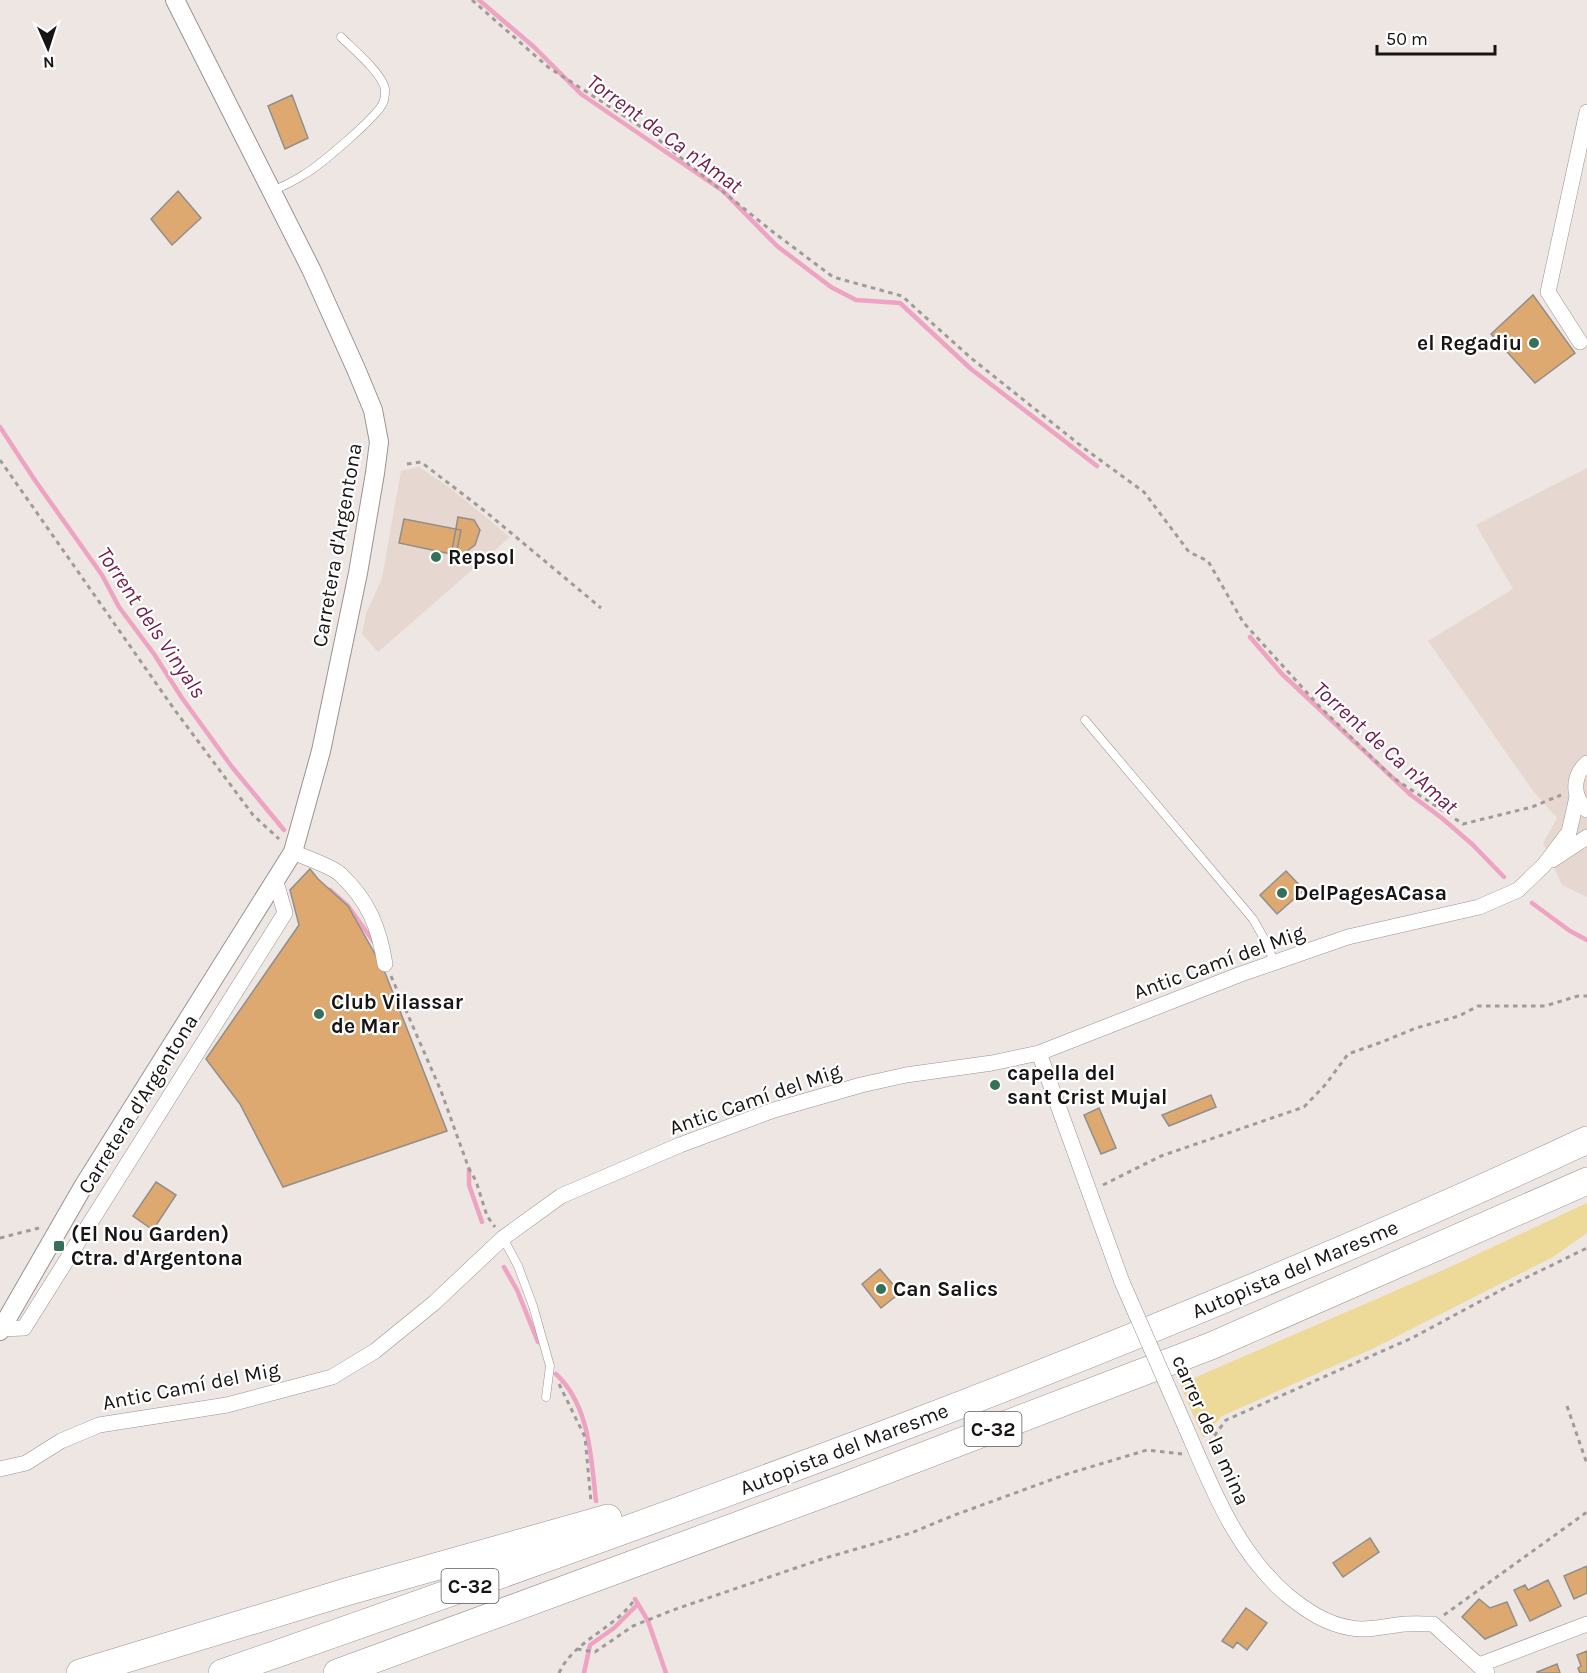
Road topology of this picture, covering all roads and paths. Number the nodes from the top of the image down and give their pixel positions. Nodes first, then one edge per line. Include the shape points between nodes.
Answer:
1 (175, 0) edge
2 (472, 0) edge
3 (341, 37) dead end
4 (1587, 112) edge
5 (270, 191) junction
6 (1580, 342) dead end
7 (0, 460) edge
8 (407, 464) dead end
9 (601, 608) dead end
10 (1085, 720) dead end
11 (1587, 763) edge
12 (1576, 792) junction
13 (1587, 810) edge
14 (1587, 837) edge
15 (293, 852) junction
16 (1544, 865) junction
17 (276, 882) junction
18 (1274, 962) junction
19 (385, 964) joint
20 (1587, 996) edge
21 (1039, 1053) junction
22 (1587, 1140) edge
23 (1587, 1181) edge
24 (1089, 1192) junction
25 (62, 1224) junction
26 (0, 1238) edge
27 (503, 1238) junction
28 (1587, 1248) edge
29 (1, 1330) edge
30 (549, 1372) junction
31 (546, 1397) dead end
32 (1567, 1406) dead end
33 (1198, 1456) junction
34 (0, 1459) edge
35 (26, 1463) junction
36 (1587, 1464) edge
37 (0, 1469) edge
38 (718, 1497) junction
39 (596, 1501) dead end
40 (1587, 1512) edge
41 (635, 1599) dead end
42 (1433, 1624) junction
43 (1587, 1624) edge
44 (577, 1649) junction
45 (390, 1655) junction
46 (1483, 1669) edge
47 (80, 1673) edge
48 (222, 1673) edge
49 (337, 1673) edge
50 (353, 1673) edge
51 (559, 1673) edge

1 - 5 street, Carretera d'Argentona
2 - 12 path via 548,67 649,132 833,277 902,296 980,365 1144,492 1189,552 1208,561 1243,622 1392,777 1463,824
3 - 5 lane via 381,78 383,104 307,173
4 - 6 street via 1548,292
5 - 15 street, Carretera d'Argentona via 356,369 373,410 379,442 358,573 321,751
7 - 15 path via 253,815
8 - 9 path via 421,462
10 - 18 lane via 1253,919
11 - 12 street, Antic Camí del Mig via 1578,773
12 - 13 street
12 - 16 street, Antic Camí del Mig via 1569,832
14 - 16 street, Antic Camí del Mig
15 - 17 street, Carretera d'Argentona
15 - 19 street via 339,873 371,911
16 - 18 street, Antic Camí del Mig via 1518,890 1479,907 1348,937
17 - 25 street, Carretera d'Argentona
17 - 29 street, Carretera d'Argentona via 285,913 24,1328
18 - 21 street, Antic Camí del Mig
19 - 27 path via 441,1091 487,1216
20 - 24 path via 1545,1006 1478,1006 1348,1054 1304,1107 1161,1155
21 - 24 street, carrer de la mina
21 - 27 street, Antic Camí del Mig via 906,1075 774,1110 561,1196
22 - 38 highway, Autopista del Maresme / C-32 via 1217,1304
23 - 45 highway, Autopista del Maresme / C-32 via 1211,1346
24 - 33 street, carrer de la mina, bridge via 1122,1282
25 - 26 path
25 - 29 street, Carretera d'Argentona
27 - 30 lane via 533,1305
27 - 35 street, Antic Camí del Mig via 434,1303 375,1351 332,1377 227,1405 99,1425 61,1441
28 - 33 path via 1412,1338 1226,1420
30 - 31 lane
30 - 39 path via 566,1396 585,1437 591,1503
32 - 36 path
33 - 42 street, carrer de la mina via 1250,1556 1304,1609 1330,1624 1352,1629
33 - 44 path via 1147,1450 1068,1474 911,1533 673,1610 633,1626 595,1652
34 - 35 street
35 - 37 street, Antic Camí del Mig
38 - 47 highway via 617,1516 346,1592
38 - 48 highway, Autopista del Maresme / C-32
40 - 42 path
41 - 44 path via 612,1624
42 - 46 street
43 - 46 street
44 - 51 path
45 - 49 highway, Autopista del Maresme / C-32
45 - 50 highway

